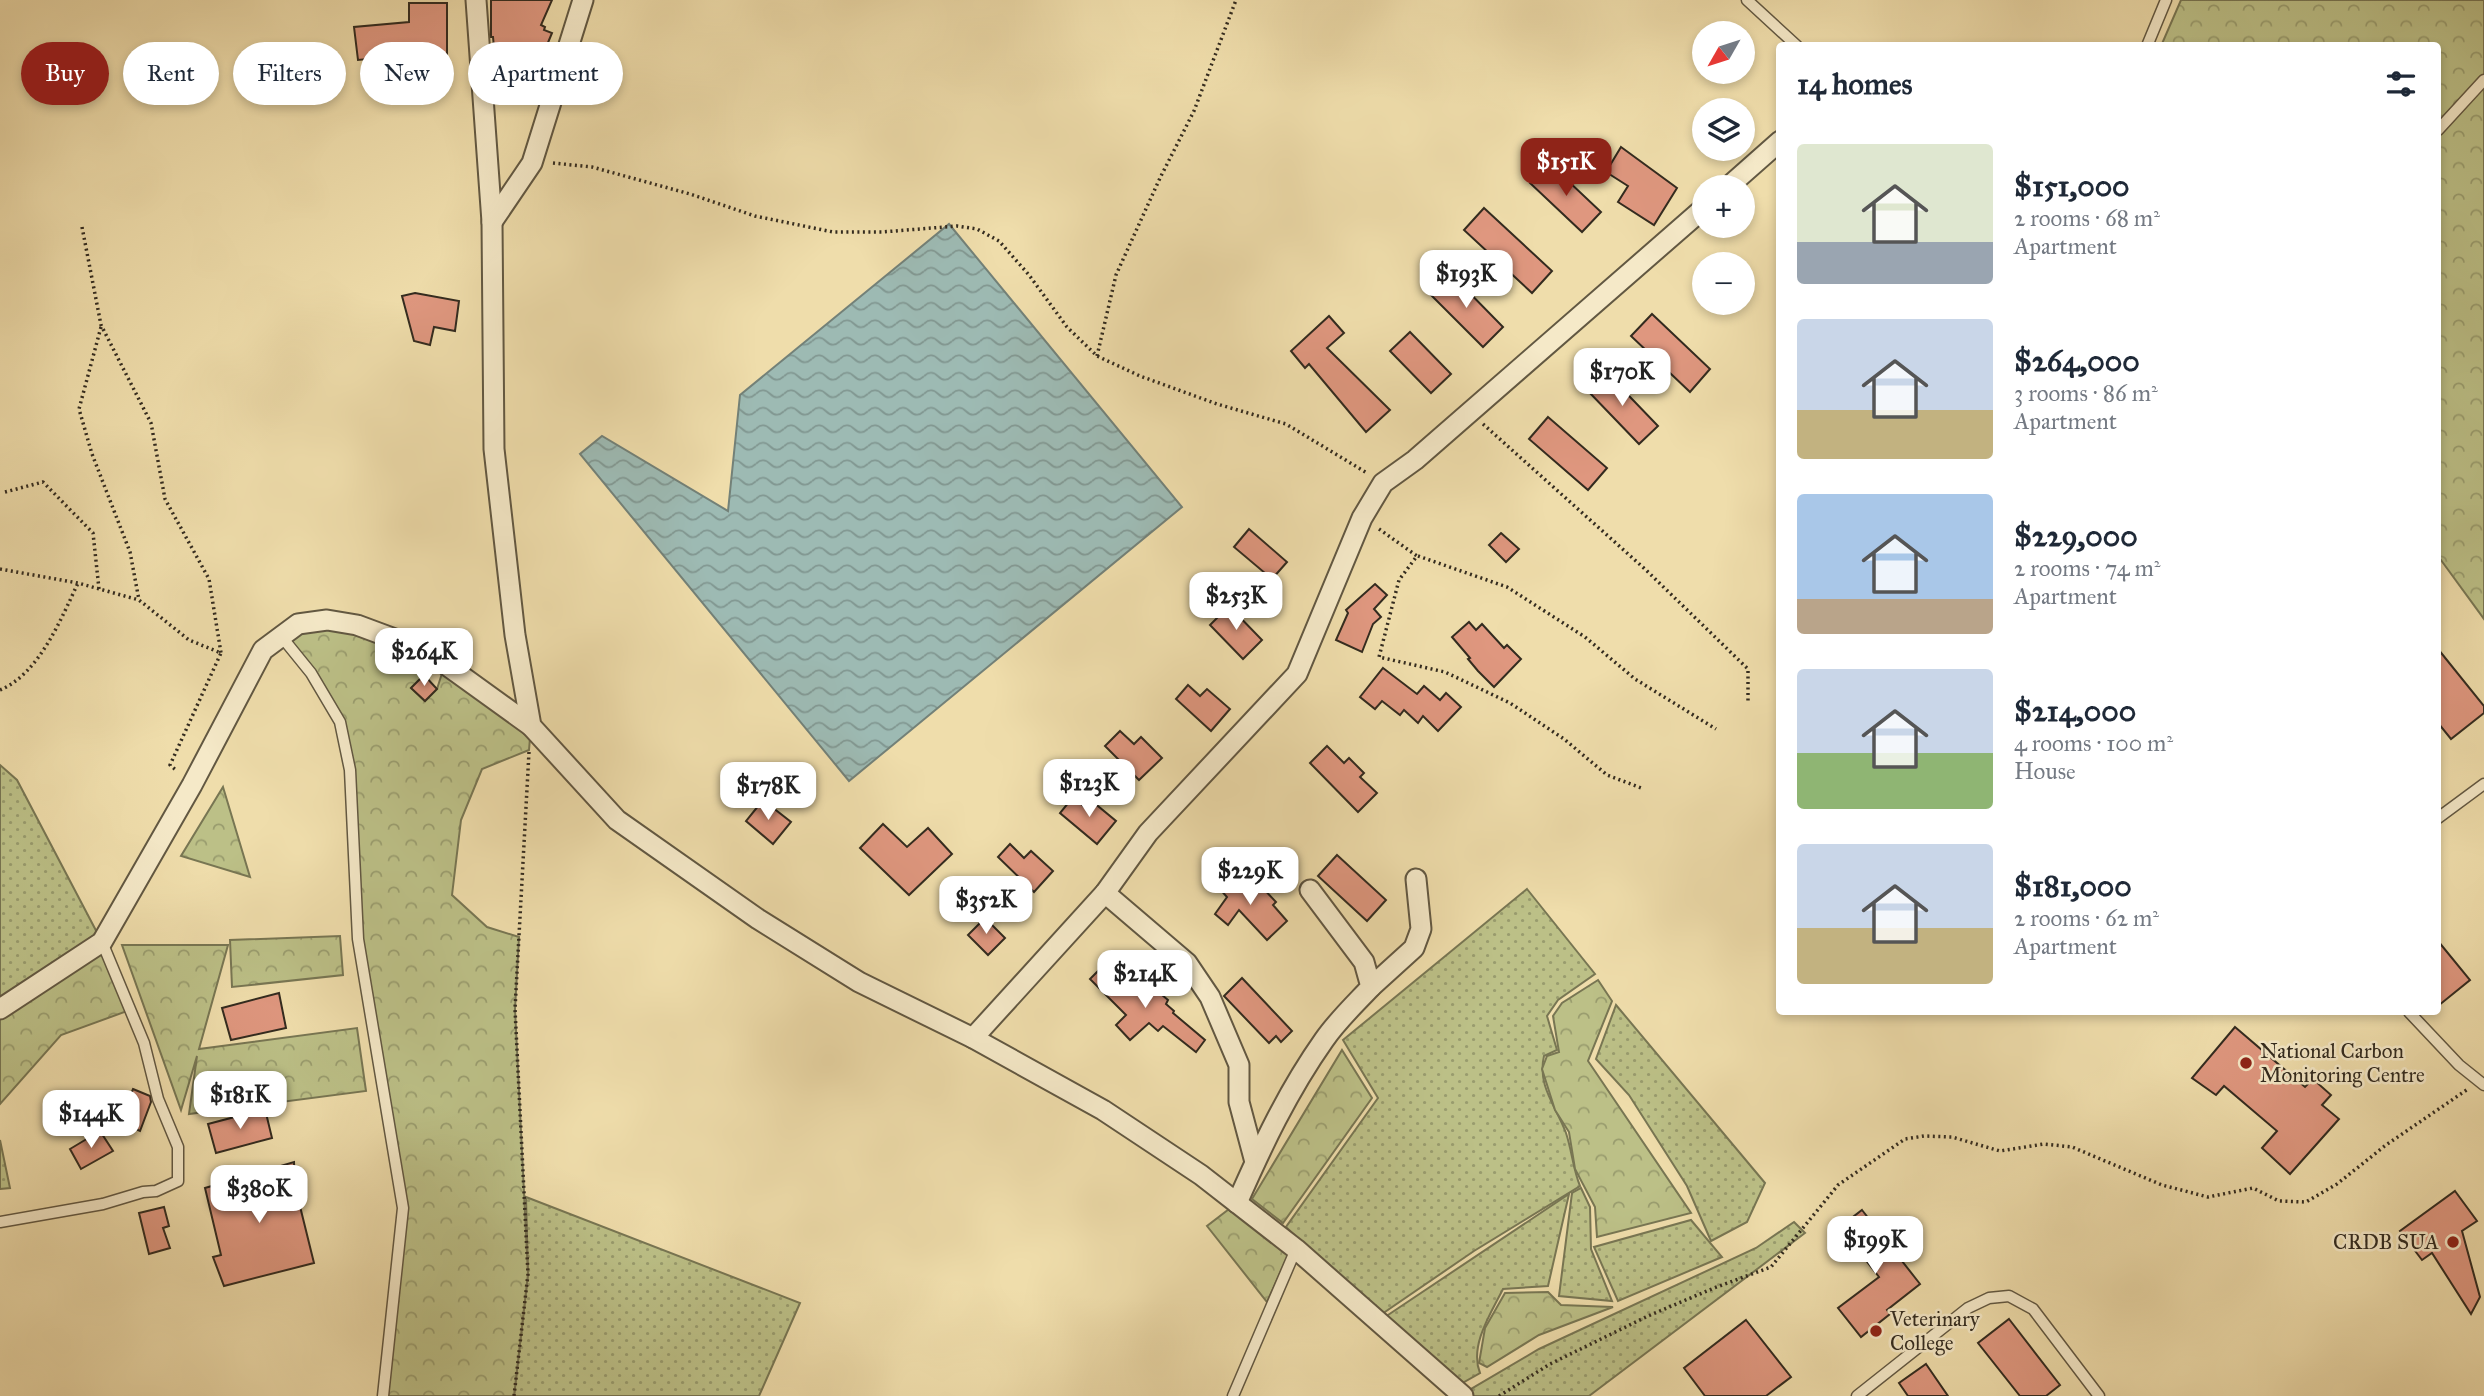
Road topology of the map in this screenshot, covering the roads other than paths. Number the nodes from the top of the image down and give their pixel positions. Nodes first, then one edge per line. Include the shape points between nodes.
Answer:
1 (476, 0) edge
2 (583, 0) edge
3 (1747, 0) edge
4 (2166, 0) edge
5 (1793, 42) edge
6 (2149, 42) edge
7 (2484, 80) edge
8 (2441, 127) edge
9 (1776, 145) edge
10 (1742, 175) edge
11 (1692, 218) edge
12 (492, 222) junction
13 (281, 636) junction
14 (531, 726) junction
15 (2484, 784) edge
16 (2441, 816) edge
17 (1416, 879) dead end
18 (1310, 890) dead end
19 (1105, 893) junction
20 (102, 942) junction
21 (1371, 987) junction
22 (0, 1009) edge
23 (2412, 1015) edge
24 (973, 1038) junction
25 (2481, 1083) edge
26 (1255, 1162) junction
27 (1237, 1203) junction
28 (0, 1222) edge
29 (1296, 1249) junction
30 (383, 1396) edge
31 (1233, 1396) edge
32 (1463, 1396) edge
33 (1857, 1396) edge
34 (2099, 1396) edge

1 - 12 street
2 - 12 street via 532,163
3 - 5 lane
4 - 6 lane
7 - 8 lane
9 - 10 street
11 - 19 street via 1383,483 1362,517 1297,674 1148,833
12 - 14 street via 494,449 514,635
13 - 14 street via 298,624 327,620 357,625 427,651
13 - 20 street via 263,650
13 - 30 lane via 311,673 340,722 350,770 358,939 403,1208
14 - 24 street via 617,820 758,919 859,982
15 - 16 lane
17 - 21 street via 1421,929 1414,948
18 - 21 street via 1364,962
19 - 24 street
19 - 26 street via 1187,963 1210,997 1240,1065 1239,1102
20 - 22 street
20 - 28 lane via 144,1043 158,1099 178,1147 177,1181 103,1204
21 - 26 street via 1325,1037 1290,1090
23 - 25 lane
24 - 27 street via 1103,1110
26 - 27 street
27 - 29 street
29 - 31 lane
29 - 32 street
33 - 34 lane via 1968,1308 1989,1298 2009,1296 2034,1309

